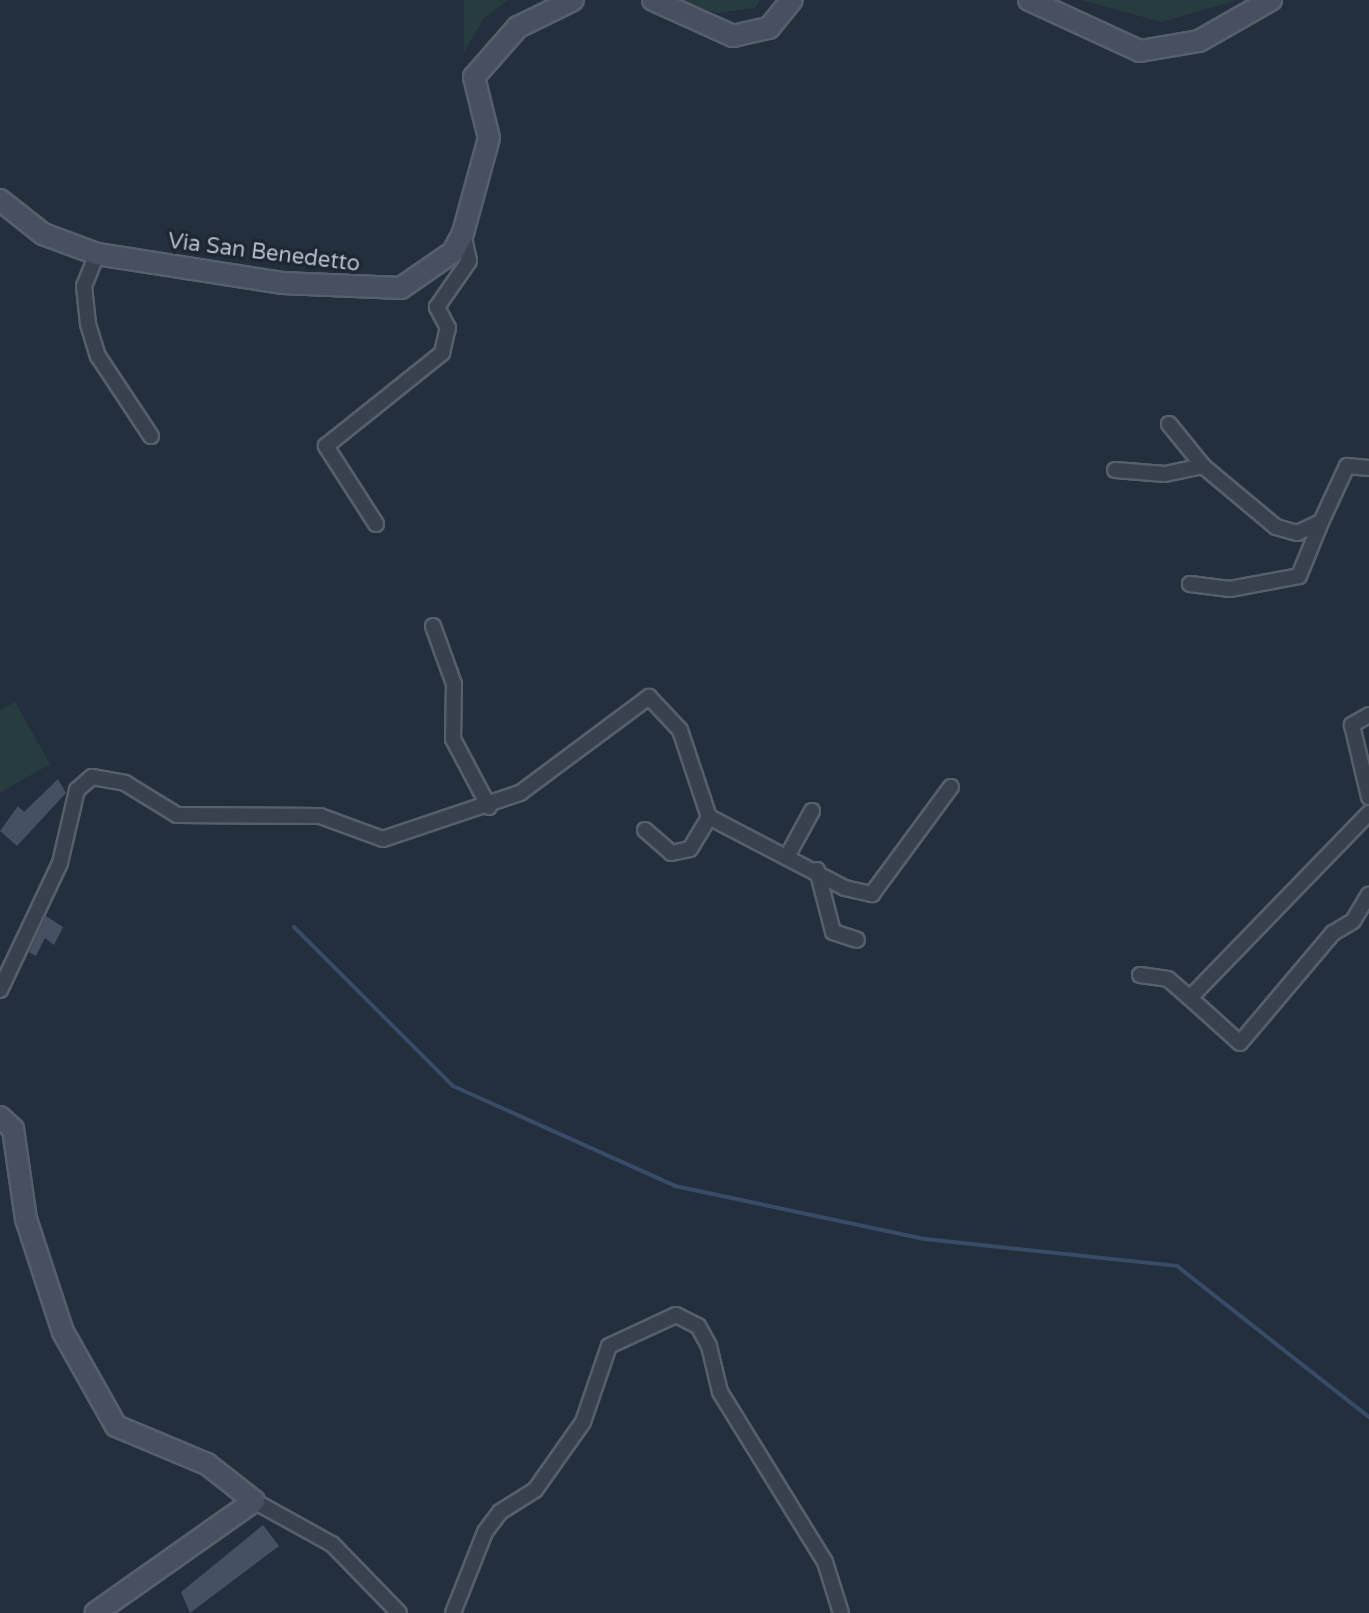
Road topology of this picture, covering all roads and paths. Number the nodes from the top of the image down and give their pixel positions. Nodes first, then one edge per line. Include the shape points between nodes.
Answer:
1 (573, 0) edge
2 (653, 0) edge
3 (792, 0) edge
4 (1029, 0) edge
5 (1271, 0) edge
6 (0, 200) edge
7 (463, 233) junction
8 (97, 254) junction
9 (1169, 424) dead end
10 (151, 436) dead end
11 (1203, 466) junction
12 (1369, 468) edge
13 (1115, 470) dead end
14 (1321, 522) junction
15 (376, 524) dead end
16 (1190, 584) dead end
17 (433, 626) dead end
18 (1369, 715) edge
19 (951, 787) dead end
20 (1369, 797) edge
21 (489, 807) junction
22 (812, 811) dead end
23 (1369, 813) edge
24 (709, 817) junction
25 (645, 830) dead end
26 (789, 853) junction
27 (817, 870) junction
28 (1369, 894) edge
29 (857, 940) dead end
30 (1140, 975) dead end
31 (0, 990) edge
32 (1190, 998) junction
33 (0, 1117) edge
34 (254, 1501) junction
35 (95, 1613) edge
36 (399, 1613) edge
37 (453, 1613) edge
38 (841, 1613) edge

1 - 7 street, Via San Benedetto via 518,27 474,77 489,138
2 - 3 street via 733,36 769,28
4 - 5 street via 1140,51 1199,41
6 - 8 street, Via San Benedetto via 43,234
7 - 8 street, Via San Benedetto via 453,252 414,282 379,291
7 - 15 street via 469,261 437,307 448,328 442,353 326,446
8 - 10 street via 84,286 91,335
9 - 11 street
11 - 13 street via 1165,474
11 - 14 street via 1276,527 1297,533
12 - 14 street via 1347,466
14 - 16 street via 1299,576 1230,589
17 - 21 street via 454,684 453,739
18 - 20 street via 1352,725
19 - 27 street via 872,894
21 - 24 street via 649,697 680,730
21 - 31 street via 383,839 320,816 177,815 125,783 92,777 77,790 60,863
22 - 26 street
23 - 32 street
24 - 25 street via 690,849 671,853
24 - 26 street
26 - 27 street
27 - 29 street via 833,932
28 - 32 street via 1353,921 1333,933 1240,1043
30 - 32 street via 1168,979
33 - 34 street via 13,1129 26,1219 63,1332 116,1426 207,1464
34 - 35 street
34 - 36 street via 332,1544
37 - 38 street via 485,1532 500,1512 535,1490 583,1422 609,1346 676,1315 698,1326 709,1346 720,1392 825,1562

